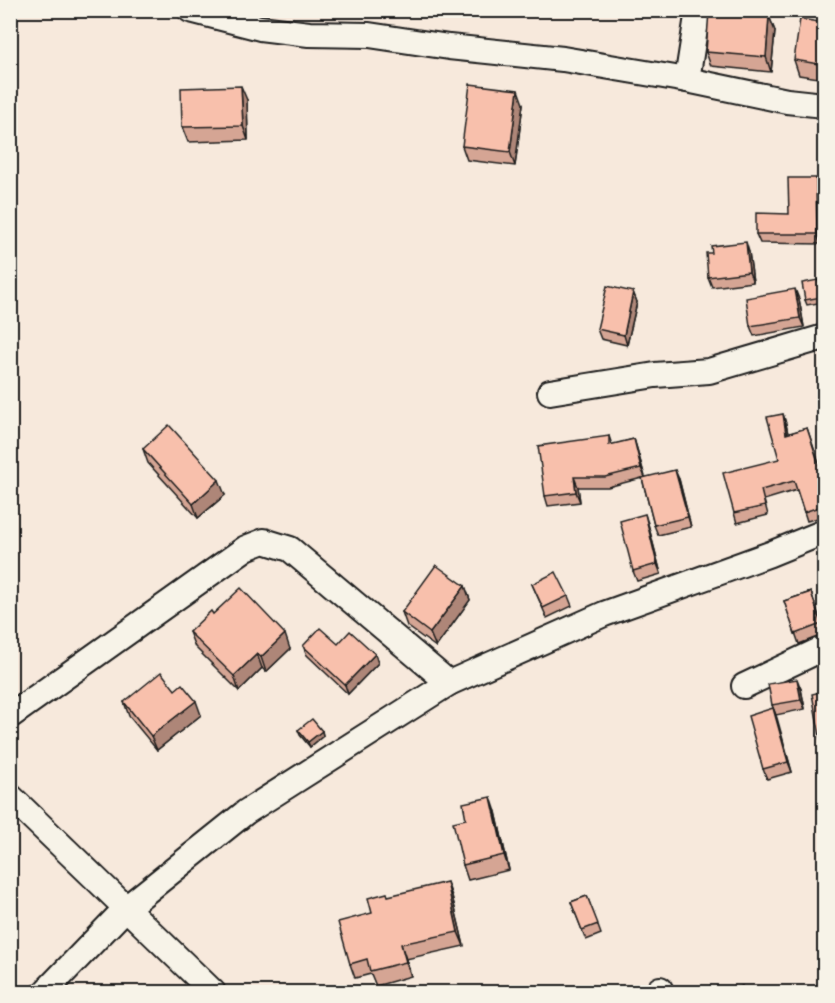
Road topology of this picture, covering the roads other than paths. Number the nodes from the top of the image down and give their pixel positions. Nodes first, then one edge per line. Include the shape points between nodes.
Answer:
1 (190, 10) edge
2 (698, 10) edge
3 (687, 80) junction
4 (825, 105) edge
5 (825, 336) edge
6 (550, 392) dead end
7 (825, 532) edge
8 (825, 648) edge
9 (449, 683) junction
10 (744, 686) dead end
11 (10, 716) edge
12 (10, 796) edge
13 (126, 908) junction
14 (45, 993) edge
15 (213, 993) edge

1 - 3 street via 260,28 369,35 563,59
2 - 3 street
3 - 4 street
5 - 6 street via 709,371 655,375
7 - 9 street via 604,614
8 - 10 street
9 - 11 street via 290,549 264,541 246,548
9 - 13 street via 246,812
12 - 13 street
13 - 14 street
13 - 15 street

